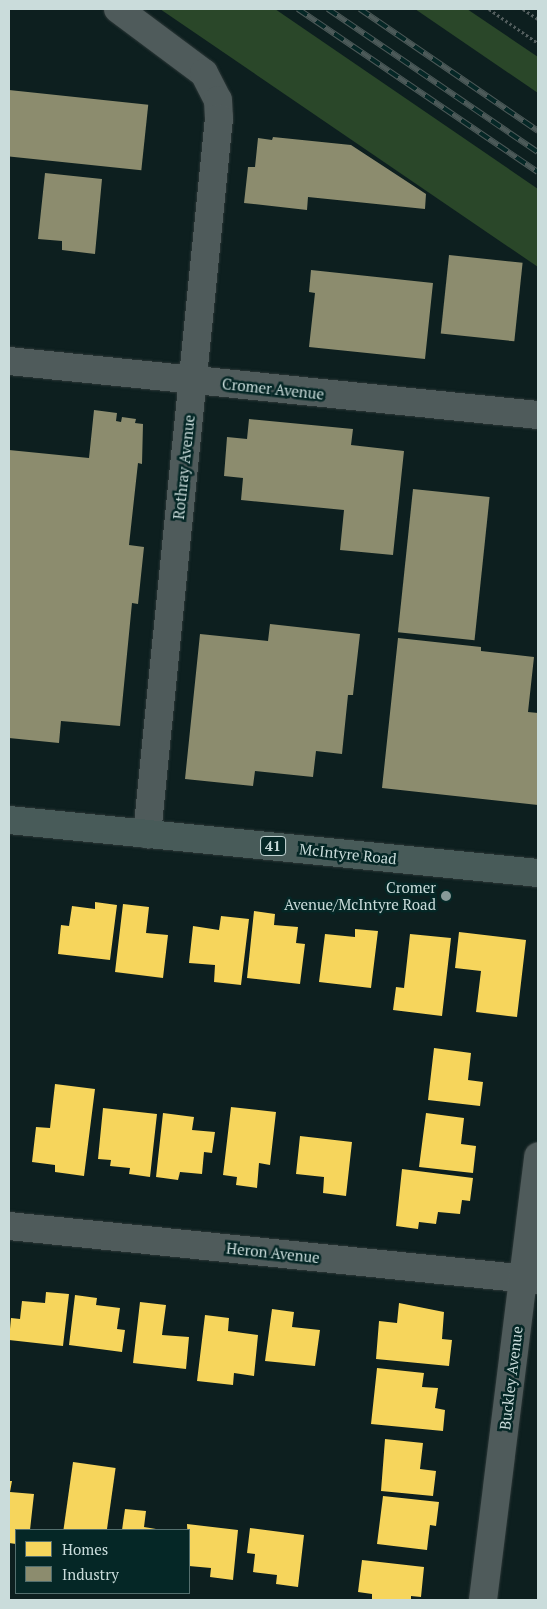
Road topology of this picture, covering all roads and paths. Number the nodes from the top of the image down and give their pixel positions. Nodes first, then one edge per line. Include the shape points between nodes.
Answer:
1 (118, 9) edge
2 (489, 9) edge
3 (523, 9) edge
4 (538, 19) edge
5 (538, 43) edge
6 (9, 362) edge
7 (192, 380) junction
8 (538, 415) edge
9 (9, 820) edge
10 (147, 834) junction
11 (538, 873) edge
12 (538, 1156) edge
13 (9, 1226) edge
14 (531, 1280) edge
15 (483, 1600) edge

1 - 7 street, Rothray Avenue via 204,73 218,100 218,138
2 - 5 path
3 - 4 path
6 - 7 street, Cromer Avenue
7 - 8 street, Cromer Avenue
7 - 10 street, Rothray Avenue
9 - 10 main road, McIntyre Road / 41
10 - 11 main road, McIntyre Road / 41
12 - 14 street, Buckley Avenue
13 - 14 street, Heron Avenue
14 - 15 street, Buckley Avenue

